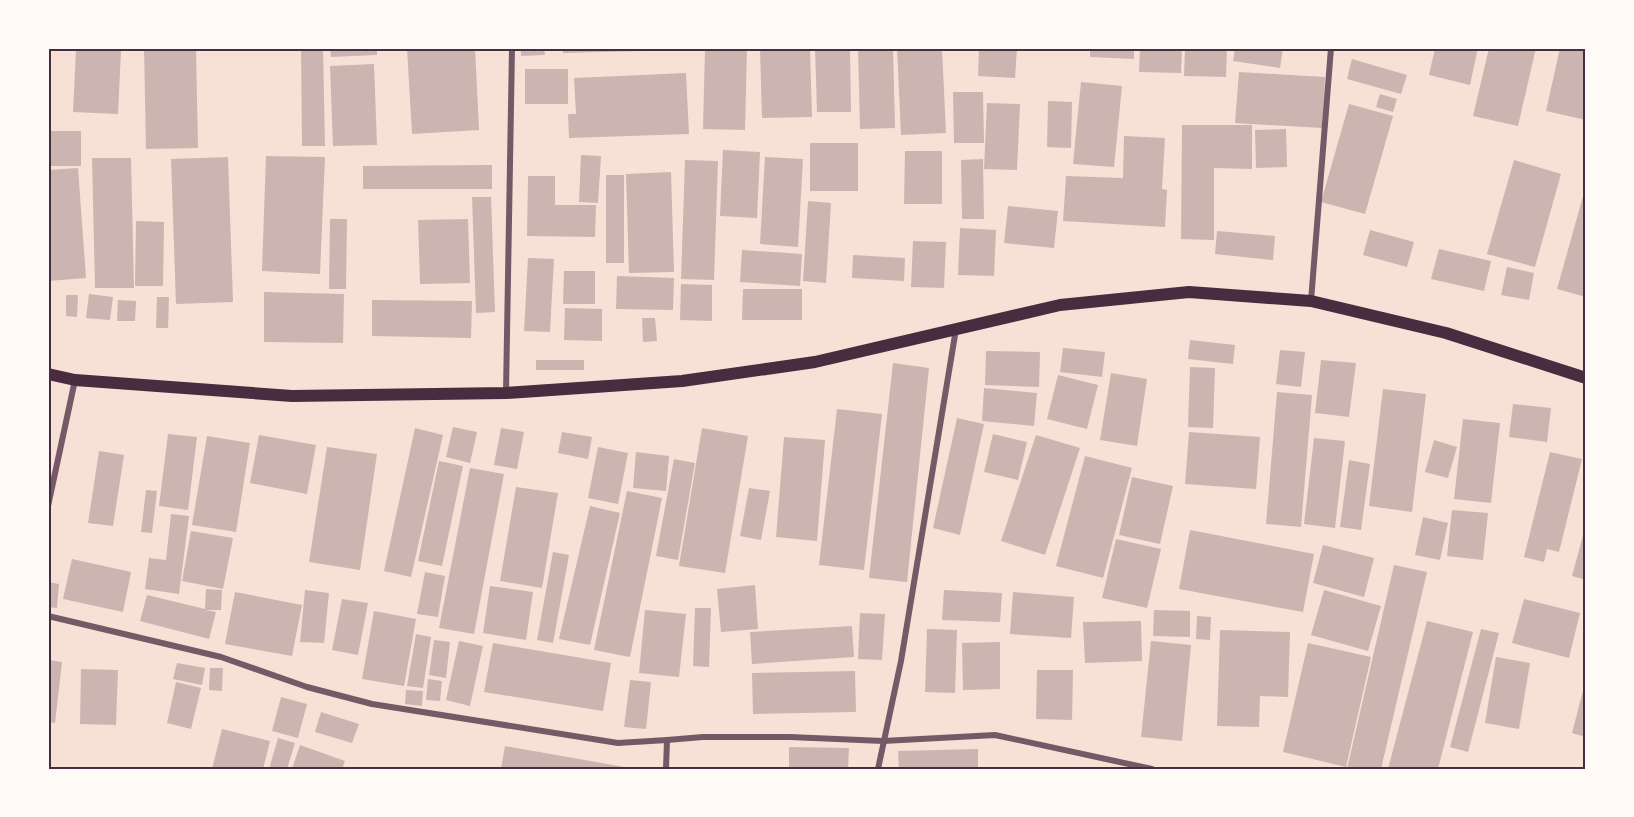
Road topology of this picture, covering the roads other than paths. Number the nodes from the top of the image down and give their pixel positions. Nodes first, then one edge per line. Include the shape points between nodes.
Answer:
1 (512, 48) edge
2 (1331, 48) edge
3 (1311, 301) junction
4 (956, 328) junction
5 (48, 374) edge
6 (1586, 378) edge
7 (75, 380) junction
8 (506, 393) junction
9 (48, 506) edge
10 (48, 616) edge
11 (667, 740) junction
12 (883, 741) junction
13 (666, 769) edge
14 (878, 769) edge
15 (1152, 769) edge

1 - 8 street
2 - 3 street
3 - 4 main road via 1189,292 1060,305
3 - 6 main road via 1446,333
4 - 8 main road via 815,362 682,381
4 - 12 street via 901,661
5 - 7 main road
7 - 8 main road via 292,396
7 - 9 street
10 - 11 street via 220,657 372,704 618,743
11 - 12 street via 790,737
11 - 13 street
12 - 14 street
12 - 15 street via 995,735

